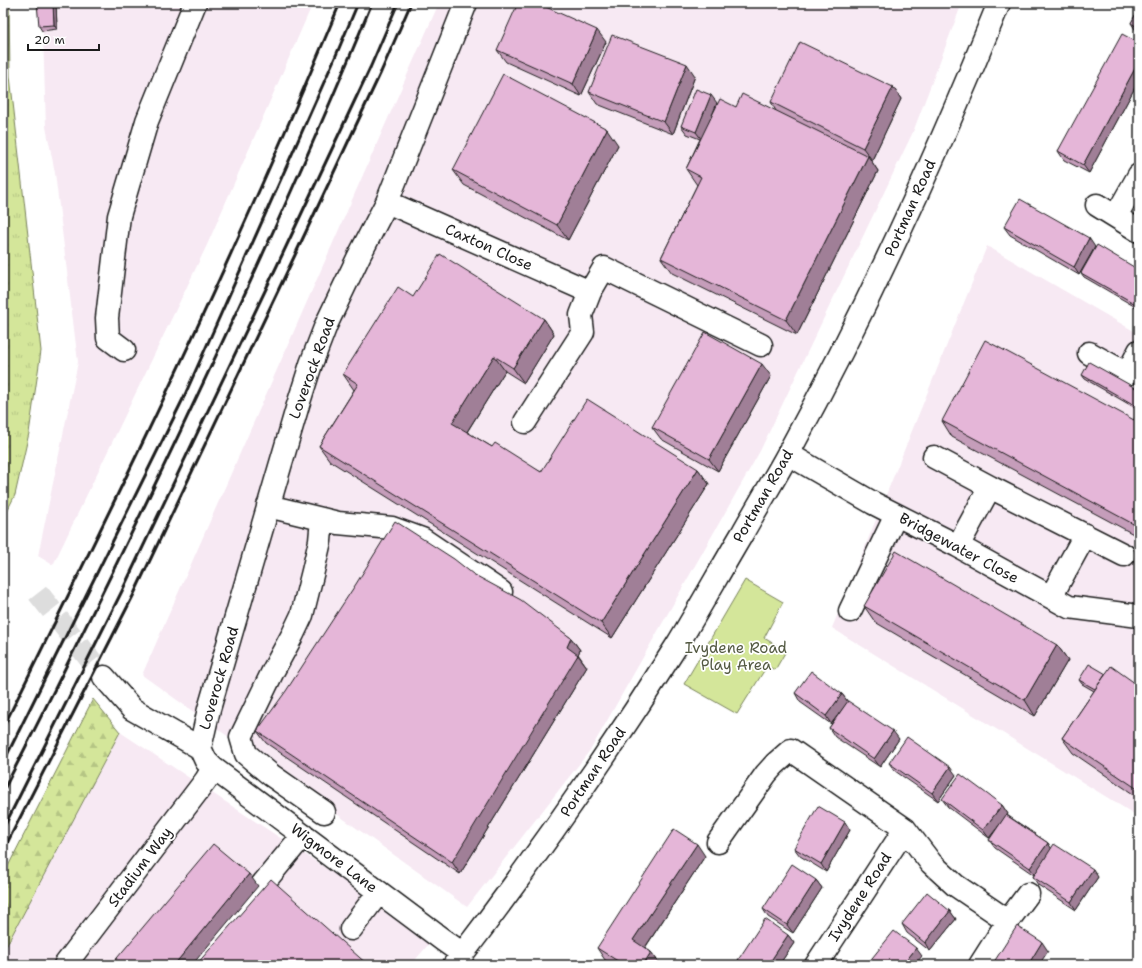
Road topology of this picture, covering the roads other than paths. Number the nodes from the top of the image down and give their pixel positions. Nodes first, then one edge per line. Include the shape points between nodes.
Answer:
1 (195, 3) edge
2 (466, 3) edge
3 (999, 3) edge
4 (1139, 175) edge
5 (387, 202) junction
6 (1097, 205) dead end
7 (1116, 216) junction
8 (1139, 231) edge
9 (590, 292) junction
10 (761, 345) dead end
11 (124, 350) dead end
12 (1139, 351) edge
13 (1089, 353) dead end
14 (525, 422) dead end
15 (788, 454) junction
16 (934, 457) dead end
17 (990, 487) junction
18 (268, 506) junction
19 (896, 515) junction
20 (322, 519) junction
21 (1085, 535) junction
22 (958, 546) junction
23 (1124, 555) dead end
24 (1051, 597) junction
25 (519, 605) edge
26 (850, 611) dead end
27 (1139, 616) edge
28 (104, 677) tunnel mouth
29 (200, 748) junction
30 (213, 768) junction
31 (324, 812) dead end
32 (905, 829) junction
33 (303, 835) junction
34 (718, 842) dead end
35 (379, 892) junction
36 (1028, 894) dead end
37 (1008, 921) junction
38 (350, 929) dead end
39 (459, 959) edge
40 (65, 965) edge
41 (196, 965) edge
42 (816, 965) edge
43 (980, 965) edge

1 - 11 street via 147,122 119,216 107,318 108,338
2 - 5 street, Loverock Road
3 - 15 street, Portman Road via 879,276
4 - 7 street
5 - 9 street, Caxton Close
5 - 18 street, Loverock Road via 326,325 311,364
6 - 7 street
7 - 8 street
9 - 10 street via 604,268
9 - 14 street via 581,315 583,332
12 - 13 street via 1127,374
15 - 19 street, Bridgewater Close
15 - 39 street, Portman Road via 681,638 638,705 539,851
16 - 17 street
17 - 21 street
17 - 22 street
18 - 20 street
18 - 29 street, Loverock Road
19 - 22 street, Bridgewater Close
19 - 26 street
20 - 25 street via 392,528 422,539
20 - 31 street via 320,541 302,615 241,737 246,754
21 - 23 street
21 - 24 street
22 - 24 street, Bridgewater Close
24 - 27 street, Bridgewater Close via 1069,607
28 - 29 street via 132,708
29 - 30 street, Wigmore Lane
30 - 33 street, Wigmore Lane
30 - 40 street, Stadium Way
32 - 34 street via 791,750 766,774
32 - 37 street via 931,863 955,884
32 - 42 street, Ivydene Road
33 - 35 street, Wigmore Lane
33 - 41 street
35 - 38 street
35 - 39 street, Wigmore Lane via 443,940
36 - 37 street
37 - 43 street

